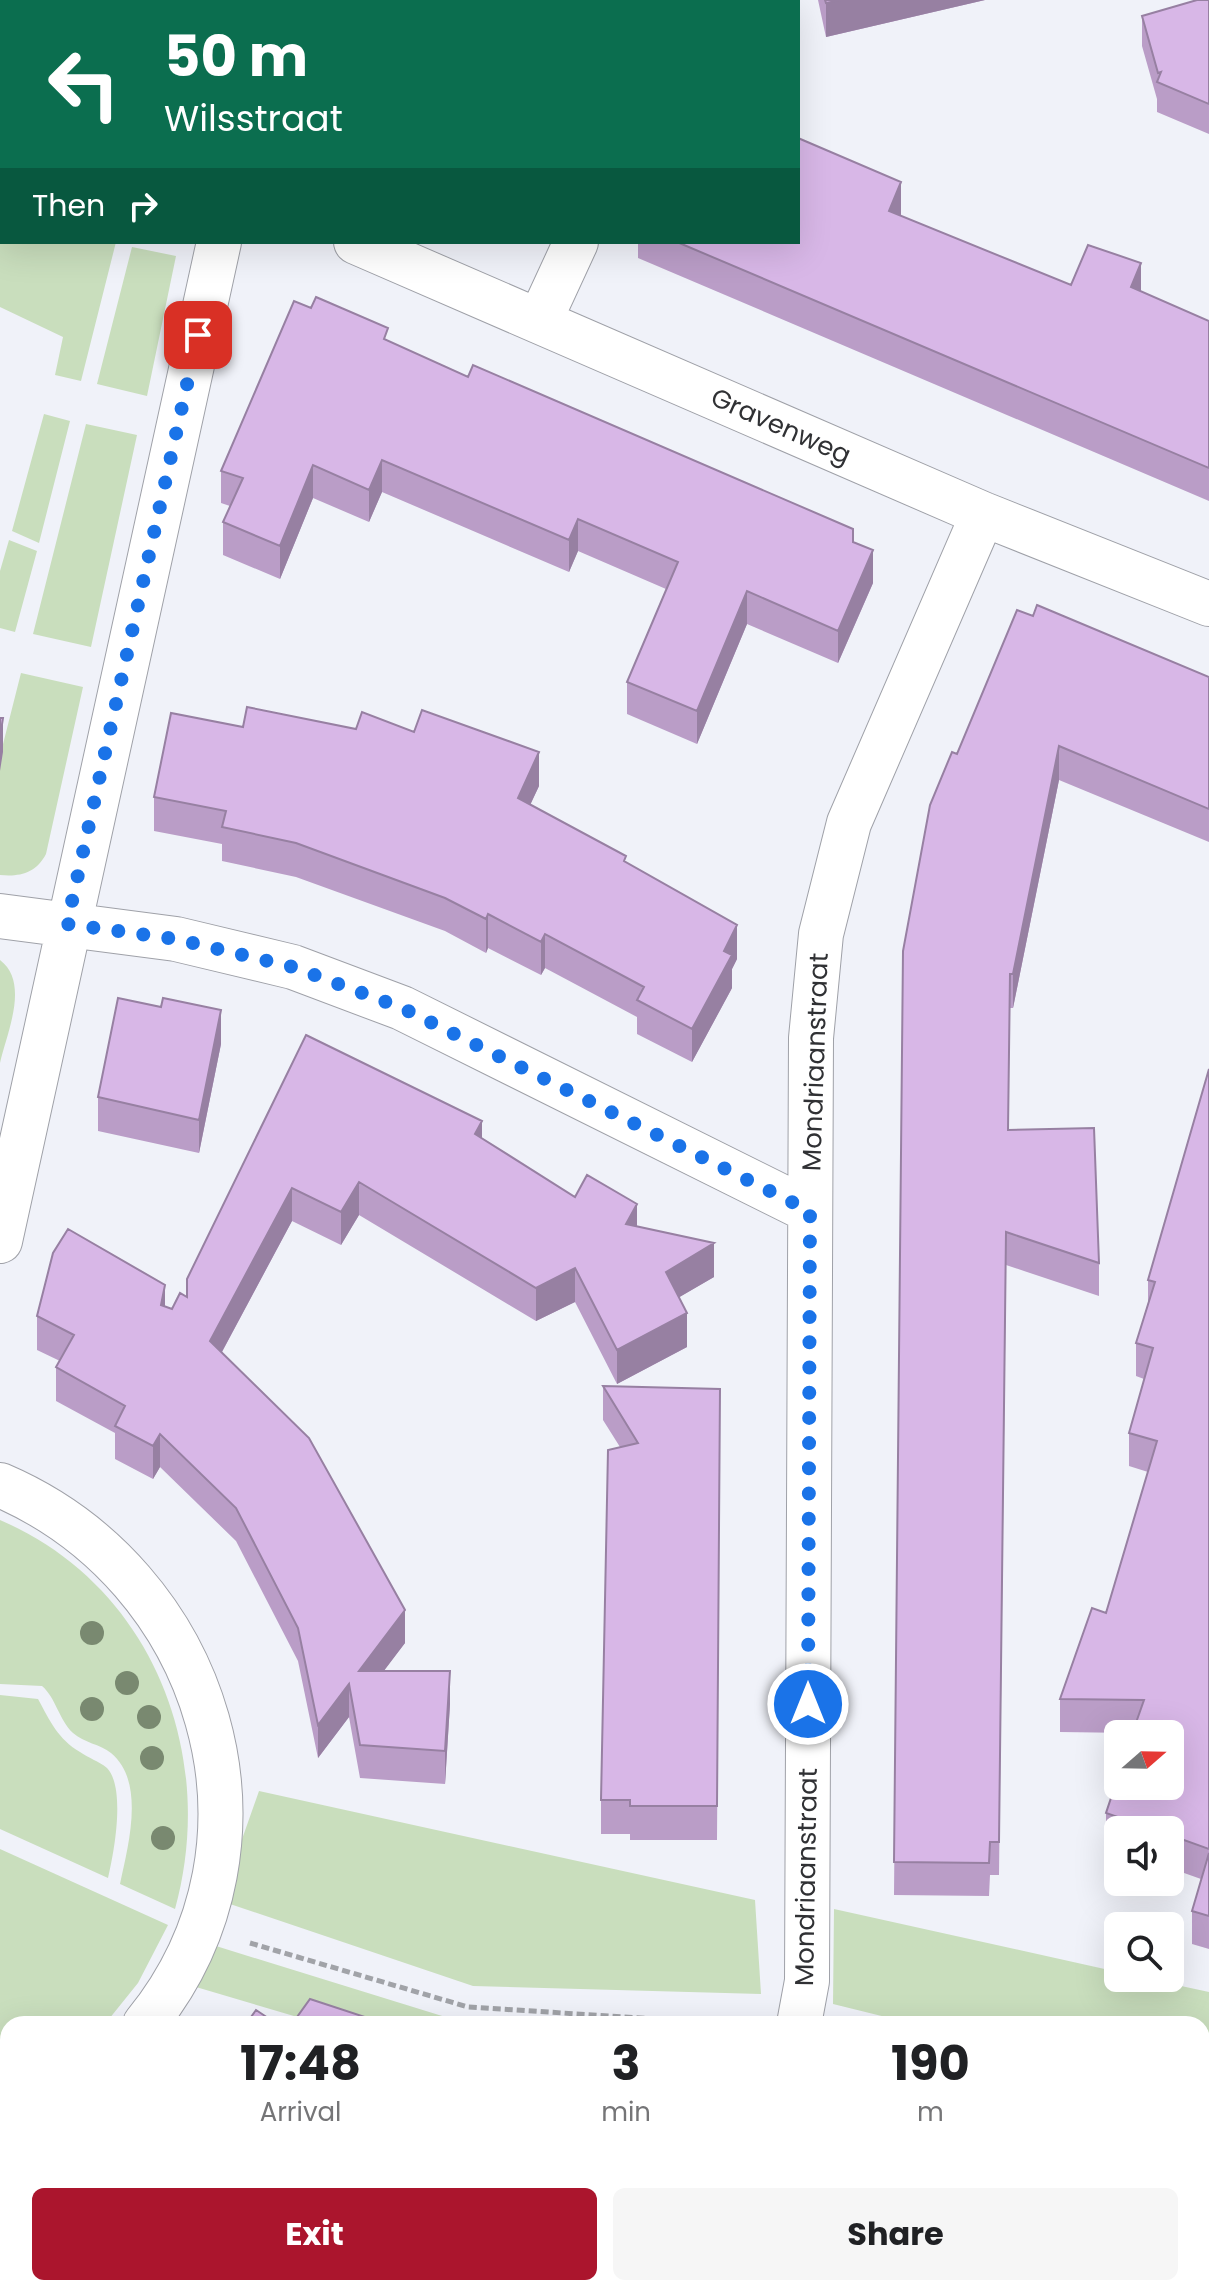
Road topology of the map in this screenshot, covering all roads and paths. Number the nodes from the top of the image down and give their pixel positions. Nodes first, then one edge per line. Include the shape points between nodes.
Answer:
1 (219, 244) edge
2 (361, 244) edge
3 (575, 244) edge
4 (540, 320) junction
5 (983, 514) junction
6 (1209, 604) edge
7 (0, 916) edge
8 (67, 924) junction
9 (810, 1211) junction
10 (0, 1241) edge
11 (0, 1485) edge
12 (199, 1929) junction
13 (150, 2016) edge
14 (610, 2016) edge
15 (800, 2016) edge

1 - 8 street
2 - 4 street, Gravenweg
3 - 4 street
4 - 5 street, Gravenweg
5 - 6 street, Gravenweg
5 - 9 street, Mondriaanstraat via 849,823 824,920 811,1038
7 - 8 street
8 - 9 street via 176,939 293,967 402,1008
8 - 10 street
9 - 15 street, Mondriaanstraat via 807,1981
11 - 12 street via 50,1510 94,1541 165,1621 190,1667 217,1771 219,1824 213,1877
12 - 13 street
12 - 14 path via 468,2007

